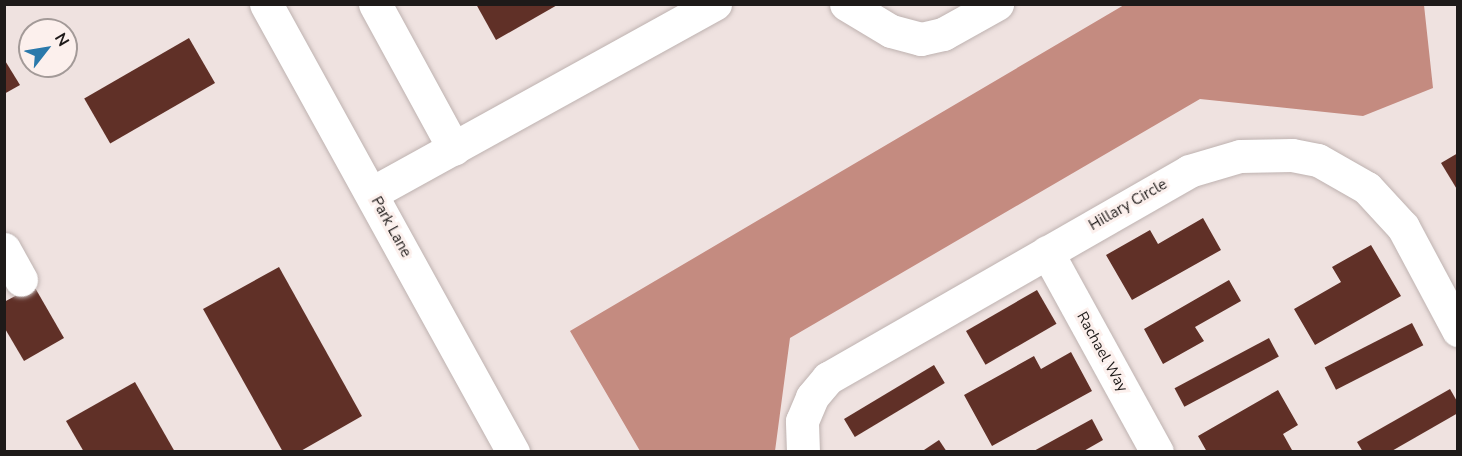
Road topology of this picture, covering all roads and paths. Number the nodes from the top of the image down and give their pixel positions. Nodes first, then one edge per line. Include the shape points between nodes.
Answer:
1 (266, 4) edge
2 (375, 4) edge
3 (715, 4) edge
4 (846, 4) edge
5 (998, 4) edge
6 (454, 149) junction
7 (372, 193) junction
8 (4, 249) edge
9 (1047, 252) junction
10 (21, 280) dead end
11 (1458, 330) edge
12 (513, 452) edge
13 (803, 452) edge
14 (1157, 452) edge

1 - 7 street, Park Lane
2 - 6 street
3 - 6 street
4 - 5 street via 891,31 921,39 943,34
6 - 7 street
7 - 12 street, Park Lane
8 - 10 street
9 - 11 street, Hillary Circle via 1189,171 1214,161 1266,154 1318,160 1367,189 1392,214 1416,250
9 - 13 street, Hillary Circle via 828,378 812,397 802,421
9 - 14 street, Rachael Way

